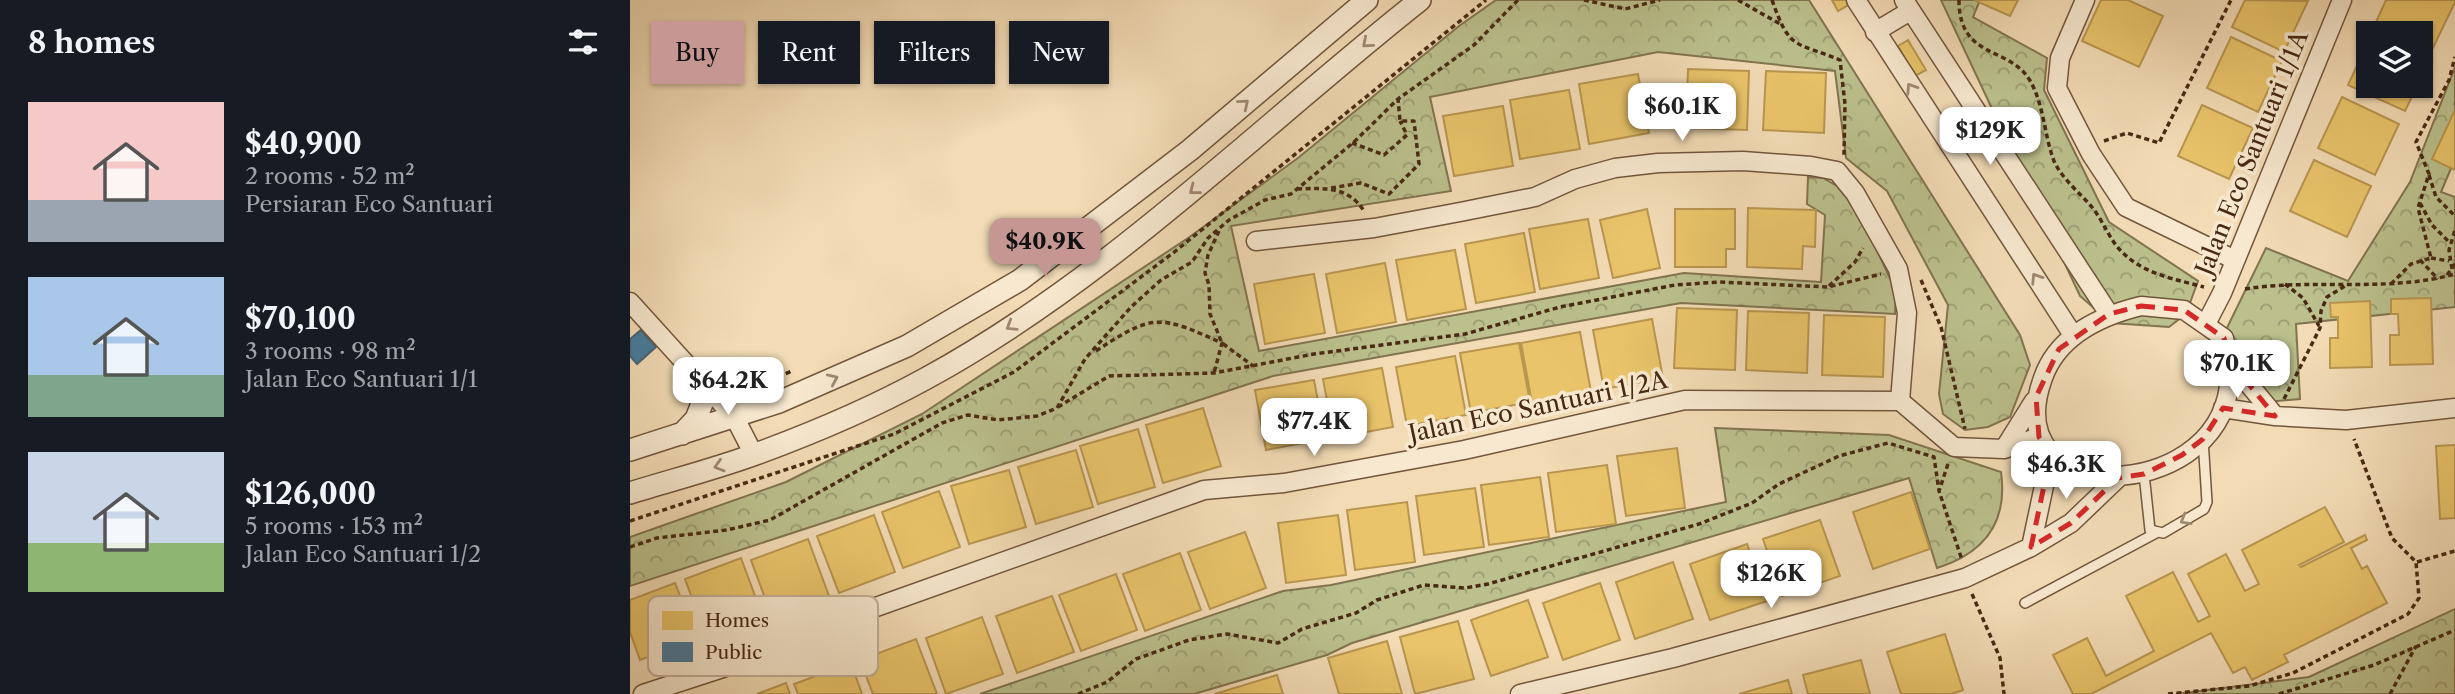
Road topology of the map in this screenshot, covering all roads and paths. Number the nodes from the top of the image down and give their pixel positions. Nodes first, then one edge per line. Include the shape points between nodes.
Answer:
1 (1367, 0) edge
2 (1420, 0) edge
3 (1518, 0) edge
4 (1584, 0) edge
5 (1660, 0) edge
6 (1738, 0) edge
7 (2085, 0) edge
8 (2231, 0) edge
9 (2342, 0) edge
10 (1856, 1) edge
11 (1907, 6) edge
12 (1781, 26) dead end
13 (1875, 32) junction
14 (2455, 57) edge
15 (1398, 99) junction
16 (1399, 121) junction
17 (1352, 143) junction
18 (2091, 154) junction
19 (2429, 174) junction
20 (1331, 188) junction
21 (1297, 189) junction
22 (2419, 202) junction
23 (2455, 216) edge
24 (1872, 223) junction
25 (1374, 228) junction
26 (1220, 229) junction
27 (2455, 230) edge
28 (1256, 241) dead end
29 (2450, 243) junction
30 (2431, 258) junction
31 (2235, 260) junction
32 (2420, 260) junction
33 (2449, 261) junction
34 (2455, 264) edge
35 (2452, 269) junction
36 (1898, 270) junction
37 (2446, 277) dead end
38 (2438, 279) dead end
39 (2282, 283) dead end
40 (2391, 284) dead end
41 (2348, 285) dead end
42 (1828, 287) junction
43 (632, 309) edge
44 (2109, 314) junction
45 (2206, 324) junction
46 (2320, 328) junction
47 (2073, 335) junction
48 (1222, 343) junction
49 (1094, 352) junction
50 (2228, 359) junction
51 (1255, 367) junction
52 (798, 369) dead end
53 (1214, 373) junction
54 (764, 382) dead end
55 (708, 388) junction
56 (2036, 397) junction
57 (1900, 401) junction
58 (779, 402) junction
59 (1057, 408) junction
60 (2223, 408) junction
61 (2455, 408) edge
62 (2275, 416) junction
63 (735, 418) junction
64 (2346, 420) junction
65 (682, 434) junction
66 (2039, 437) junction
67 (2203, 439) junction
68 (2004, 449) junction
69 (630, 450) edge
70 (2051, 453) junction
71 (754, 455) junction
72 (2144, 474) junction
73 (2118, 478) junction
74 (1939, 491) dead end
75 (630, 493) edge
76 (2156, 533) junction
77 (630, 547) edge
78 (2031, 547) junction
79 (2455, 551) edge
80 (2416, 562) junction
81 (2025, 603) dead end
82 (878, 605) edge
83 (2455, 630) edge
84 (2416, 646) junction
85 (698, 676) edge
86 (643, 694) edge
87 (1078, 694) edge
88 (1520, 694) edge
89 (2168, 694) edge
90 (2280, 694) edge
91 (2390, 694) edge

58 -> 1 street via 907,346 1020,279 1190,150
2 -> 71 street via 1212,176 1040,309 925,379
3 - 15 path via 1474,45
4 - 5 path via 1625,9
6 - 12 path
7 - 18 street via 2060,58 2057,88
8 - 18 path via 2159,143 2127,132 2105,140
9 - 31 street, Jalan Eco Santuari 1/1A
10 - 13 street
11 - 13 street
11 - 44 street
47 -> 13 street
14 - 19 path via 2449,80 2416,142
15 - 16 path
15 - 17 path
16 - 17 path via 1407,135 1384,155
16 - 20 path via 1414,121 1419,164 1389,194 1361,183
17 - 21 path
18 - 31 street via 2126,207
19 - 22 path
19 - 23 path via 2436,197
20 - 21 path
20 - 25 path via 1360,205
21 - 26 path via 1265,200
22 - 29 path via 2432,225
22 - 30 path via 2419,222
24 - 25 street via 1837,171 1743,161 1615,168 1535,197
24 - 36 street
24 - 42 path via 1863,251
25 - 28 street
26 - 48 path via 1205,273 1210,314
26 - 49 path via 1192,262 1161,280 1131,307
27 - 29 path
29 - 33 path
30 - 32 path
30 - 33 path
31 - 45 street, Jalan Eco Santuari 1/1A
32 - 38 path
32 - 40 path
33 - 35 path
34 - 35 path
35 - 37 path
36 - 42 path
36 - 57 street via 1908,313
39 - 46 path via 2303,298
41 - 46 path via 2327,297
42 - 51 path via 1719,282 1675,285 1560,307 1465,334 1314,354
43 - 55 street
44 - 45 street via 2141,306 2184,310
44 - 47 street
45 - 50 street via 2224,338
46 - 62 path
47 - 56 street via 2051,360
48 - 49 path via 1189,328 1146,321
48 - 51 path
48 - 53 path
49 - 59 path via 1085,359
50 - 60 street via 2229,386
50 - 62 street
51 - 53 path
52 - 54 path
53 - 59 path via 1110,376
55 - 58 street via 746,400
55 - 63 street
55 - 65 street via 696,419
56 - 66 street
56 - 68 street
57 - 68 street via 1954,447
57 - 82 street, Jalan Eco Santuari 1/2A via 1685,400 1451,452 1284,483 1204,490
58 - 63 street
59 - 77 path via 1037,416 998,420 968,415 942,423 770,520 657,538
60 - 62 street
60 - 67 street
61 - 64 street
62 - 64 street
63 - 65 street
63 - 71 street
64 - 80 path via 2392,538
65 - 69 street
66 - 68 street
66 - 70 street
67 - 72 street via 2163,467
67 -> 76 lane via 2208,495 2204,509
70 - 73 street via 2078,470
70 - 78 street
71 -> 75 street
72 - 73 street
72 - 76 lane via 2150,530
73 - 78 street via 2071,523
74 - 87 path via 1934,457 1888,443 1811,467 1752,503 1699,524 1488,584 1424,585 1303,629 1278,643 1227,634 1189,640 1136,659 1107,682
76 - 81 lane
78 - 88 street via 1965,578 1673,658
79 - 80 path
80 - 89 path via 2418,598 2408,614 2310,666 2249,686
83 - 84 path
84 - 90 path
84 - 91 path
85 - 86 street, Jalan Eco Santuari 1/2A

